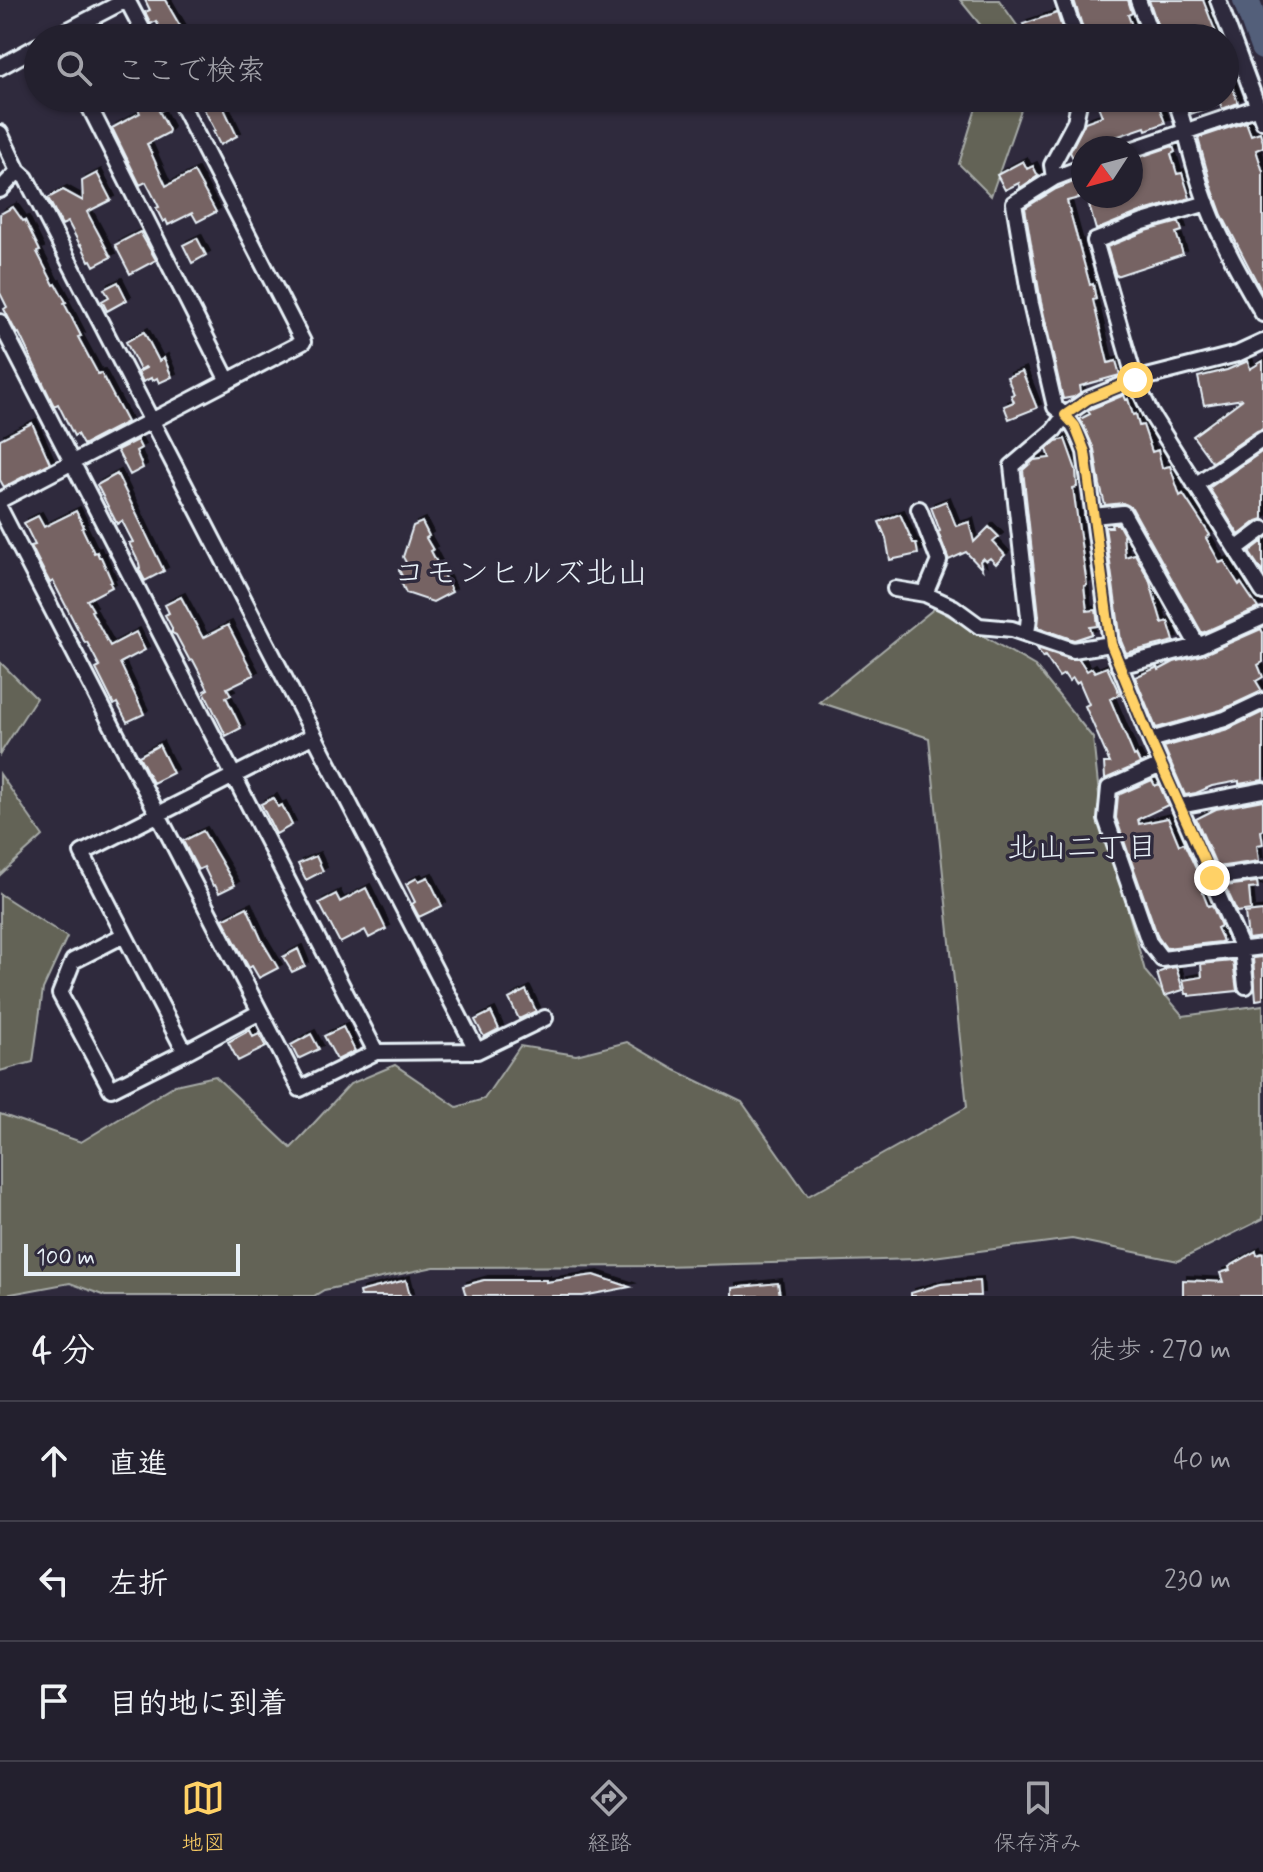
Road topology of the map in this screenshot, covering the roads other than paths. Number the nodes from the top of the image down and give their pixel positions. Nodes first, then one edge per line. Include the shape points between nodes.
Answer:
1 (127, 0) edge
2 (1063, 0) edge
3 (1138, 0) edge
4 (1218, 0) edge
5 (81, 24) edge
6 (140, 24) edge
7 (1071, 24) edge
8 (1147, 24) edge
9 (1227, 24) edge
10 (24, 54) edge
11 (1239, 56) edge
12 (0, 67) edge
13 (92, 112) edge
14 (185, 112) edge
15 (1077, 112) edge
16 (1180, 112) edge
17 (1261, 114) edge
18 (1187, 130) junction
19 (0, 133) edge
20 (1143, 146) edge
21 (18, 171) junction
22 (1071, 172) edge
23 (1054, 178) junction
24 (0, 190) edge
25 (1207, 203) junction
26 (1263, 314) edge
27 (0, 322) edge
28 (1263, 342) edge
29 (1135, 380) junction
30 (228, 381) junction
31 (1065, 415) junction
32 (153, 421) junction
33 (1263, 439) edge
34 (73, 463) junction
35 (1195, 485) junction
36 (0, 500) edge
37 (0, 509) edge
38 (919, 509) dead end
39 (1093, 516) junction
40 (1263, 529) edge
41 (1236, 549) junction
42 (895, 589) dead end
43 (1263, 592) edge
44 (925, 594) junction
45 (1263, 617) edge
46 (1027, 634) junction
47 (1111, 644) junction
48 (1198, 646) junction
49 (1119, 666) junction
50 (1263, 701) edge
51 (314, 735) junction
52 (1150, 740) junction
53 (1161, 765) junction
54 (234, 775) junction
55 (1263, 790) edge
56 (1180, 806) junction
57 (157, 814) junction
58 (1263, 871) edge
59 (1212, 878) junction
60 (124, 935) junction
61 (1263, 947) edge
62 (1242, 949) junction
63 (1246, 986) dead end
64 (260, 1012) junction
65 (545, 1018) dead end
66 (477, 1051) junction
67 (185, 1052) junction
68 (376, 1052) junction

1 - 5 street
1 - 6 street
2 - 7 street
3 - 8 street
4 - 9 street
10 - 12 street
11 - 17 street
13 - 30 street
14 - 30 street via 303,342
15 - 23 street via 1052,165
16 - 18 street
17 - 18 street
18 - 20 street
18 - 25 street
19 - 21 street
21 - 24 street
21 - 32 street
22 - 23 street
23 - 31 street via 1014,203 1055,407
25 - 26 street
25 - 29 street via 1095,241
27 - 34 street
28 - 29 street via 1237,354
29 - 31 street via 1088,399
29 - 35 street
30 - 32 street
31 - 39 street via 1085,452
31 - 46 street via 1012,466
32 - 34 street
32 - 51 street
33 - 35 street
34 - 36 street
34 - 54 street
35 - 41 street
37 - 57 street
38 - 44 street via 939,561
39 - 47 street
39 - 48 street via 1123,513
40 - 41 street
41 - 43 street
42 - 44 street
44 - 46 street via 979,626
45 - 48 street
46 - 47 street via 1073,650
47 - 49 street
48 - 49 street
49 - 52 street
50 - 52 street via 1225,719
51 - 54 street
51 - 66 street
52 - 53 street
53 - 56 street
53 - 62 street via 1109,788 1106,819 1149,942 1162,959
54 - 57 street
54 - 68 street
55 - 56 street
56 - 59 street
57 - 60 street via 82,853
57 - 64 street
58 - 59 street
59 - 62 street
60 - 67 street
60 - 67 street via 73,961 60,994 111,1089
61 - 62 street
62 - 63 street
64 - 67 street
64 - 68 street via 300,1089
65 - 66 street
66 - 68 street

